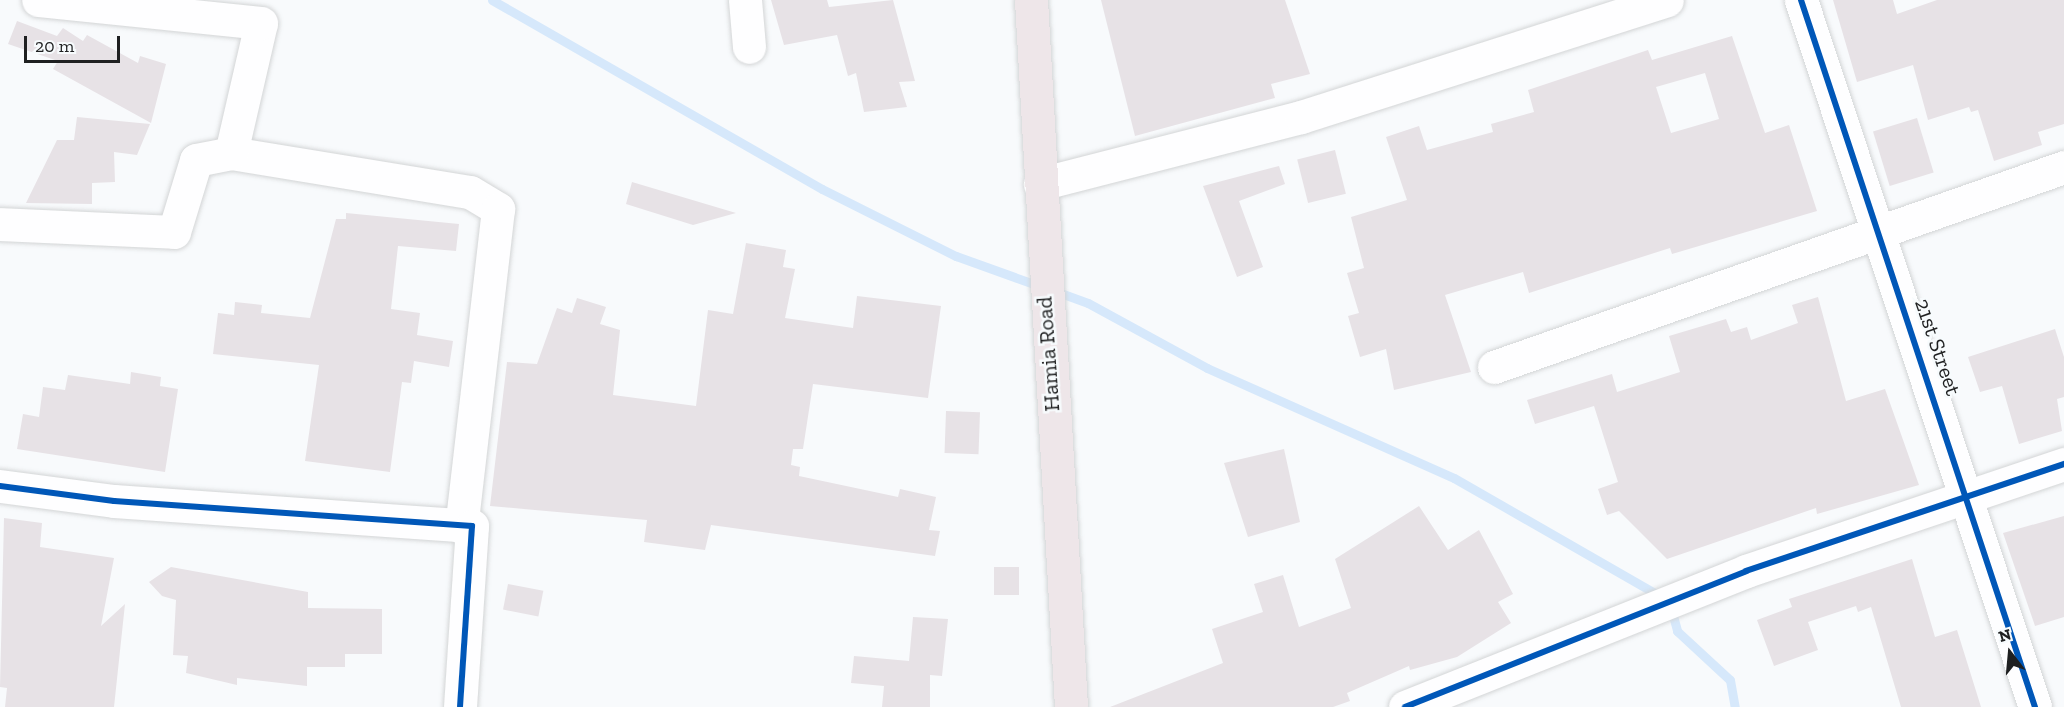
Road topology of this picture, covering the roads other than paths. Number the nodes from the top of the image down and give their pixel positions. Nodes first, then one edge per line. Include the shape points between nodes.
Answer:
1 (38, 0) edge
2 (745, 0) edge
3 (1031, 0) edge
4 (1667, 0) edge
5 (1801, 0) edge
6 (749, 48) dead end
7 (231, 153) junction
8 (2064, 167) edge
9 (1040, 184) junction
10 (0, 224) edge
11 (1879, 228) junction
12 (1494, 367) dead end
13 (2064, 464) edge
14 (0, 486) edge
15 (1969, 497) junction
16 (461, 527) junction
17 (460, 707) edge
18 (1071, 707) edge
19 (1405, 707) edge
20 (2035, 707) edge

1 - 7 street via 261,23
2 - 6 street
3 - 9 main road, Hamia Road
4 - 9 street via 1300,117
5 - 11 street, 21st Street
7 - 10 street via 196,160 174,232
7 - 16 street via 470,192 498,208
8 - 11 street
9 - 18 main road, Hamia Road
11 - 12 street
11 - 15 street, 21st Street
13 - 15 street
14 - 16 street via 114,501
15 - 19 street via 1746,571
15 - 20 street, 21st Street
16 - 17 street via 472,526

